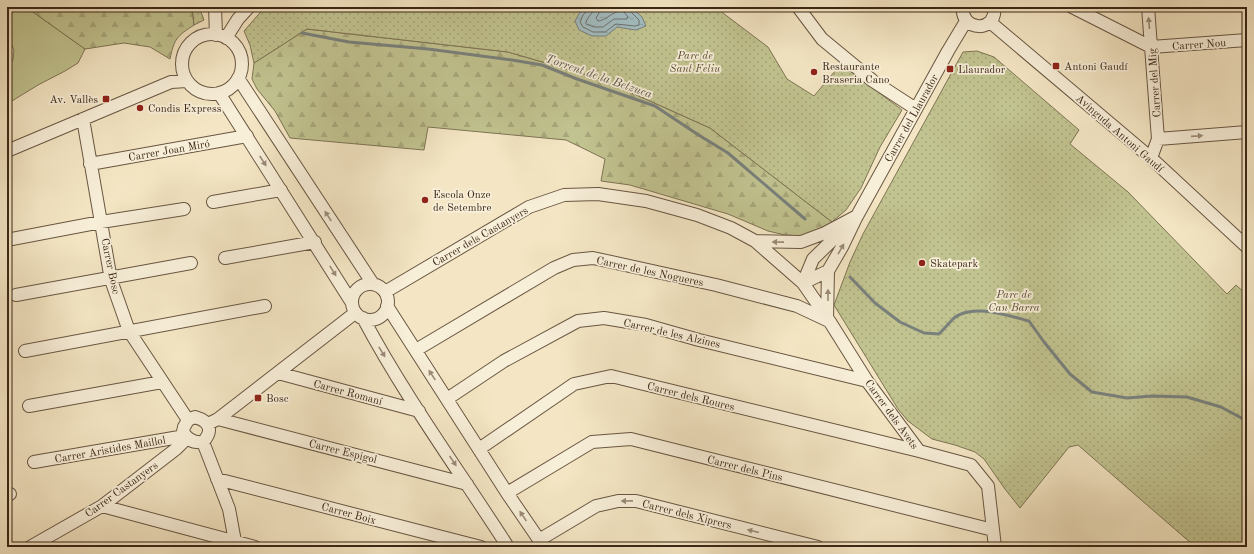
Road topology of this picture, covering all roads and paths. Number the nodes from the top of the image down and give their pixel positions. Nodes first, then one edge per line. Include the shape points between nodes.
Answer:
1 (216, 7) edge
2 (249, 7) edge
3 (798, 7) edge
4 (963, 7) edge
5 (994, 7) edge
6 (1072, 7) edge
7 (1148, 7) edge
8 (966, 21) junction
9 (990, 22) junction
10 (221, 36) junction
11 (1247, 40) edge
12 (1151, 47) junction
13 (238, 78) junction
14 (187, 81) junction
15 (219, 93) junction
16 (916, 109) junction
17 (83, 119) junction
18 (1247, 132) edge
19 (247, 136) junction
20 (1158, 139) junction
21 (7, 151) edge
22 (1151, 158) junction
23 (90, 164) junction
24 (281, 190) junction
25 (213, 202) dead end
26 (184, 208) dead end
27 (857, 216) junction
28 (101, 222) junction
29 (12, 239) dead end
30 (755, 241) junction
31 (315, 242) junction
32 (1247, 246) edge
33 (225, 258) dead end
34 (191, 263) dead end
35 (828, 271) junction
36 (111, 277) junction
37 (803, 283) junction
38 (373, 284) junction
39 (385, 292) junction
40 (16, 295) dead end
41 (265, 306) dead end
42 (387, 306) junction
43 (357, 311) junction
44 (828, 319) junction
45 (129, 331) junction
46 (416, 350) junction
47 (25, 351) dead end
48 (278, 373) junction
49 (867, 381) junction
50 (162, 382) junction
51 (447, 399) junction
52 (29, 406) dead end
53 (419, 411) junction
54 (188, 420) junction
55 (213, 422) junction
56 (186, 437) junction
57 (203, 442) junction
58 (479, 449) junction
59 (919, 451) junction
60 (34, 462) dead end
61 (217, 479) junction
62 (467, 484) junction
63 (507, 493) junction
64 (102, 506) junction
65 (993, 530) junction
66 (541, 543) edge
67 (236, 545) edge
68 (32, 547) edge
69 (255, 547) edge
70 (481, 547) edge
71 (508, 547) edge
72 (818, 547) edge
73 (995, 547) edge

1 - 10 street
2 - 10 street
3 - 16 street via 822,39 873,81
4 - 8 street
5 - 9 street via 994,18
6 - 12 street
12 -> 7 street, Carrer del Mig
8 - 9 street via 978,27
8 - 16 street, Carrer del Llaurador
9 - 22 street, Avinguda Antoni Gaudí
10 - 13 street via 236,46 240,54 242,62
10 - 14 street via 206,35 189,44 182,62
11 - 12 street, Carrer Nou
12 - 20 street, Carrer del Mig
13 - 15 street via 227,90
38 -> 13 street
14 - 15 street via 201,92
14 - 17 street via 171,82
15 - 19 street
16 - 27 street, Carrer del Llaurador
17 - 21 street
17 - 23 street, Carrer Bosc
20 -> 18 street
19 - 23 street, Carrer Joan Miró
19 -> 24 street
20 - 22 street, Carrer del Mig
22 - 32 street, Avinguda Antoni Gaudí
23 - 28 street, Carrer Bosc
24 - 25 street
24 - 31 street
26 - 28 street
27 -> 30 street via 801,242
35 -> 27 street, Carrer del Llaurador
27 - 37 street, Carrer del Llaurador via 813,259
28 - 29 street
28 - 36 street, Carrer Bosc
30 - 37 street, Carrer dels Castanyers
30 - 39 street, Carrer dels Castanyers via 731,228 697,215 646,201 598,194 564,196 529,207
31 - 33 street
31 -> 43 street
34 - 36 street
35 - 37 street
44 -> 35 street
36 - 40 street
36 - 45 street, Carrer Bosc
37 - 44 street, Carrer dels Castanyers
38 - 39 street
38 - 43 street via 359,286 353,295
39 - 42 street via 388,298
41 - 45 street
42 - 43 street via 376,318 368,319
42 - 46 street
43 - 48 street
43 -> 53 street
44 - 46 street, Carrer de les Nogueres via 797,306 593,258 573,260 554,268
44 - 49 street, Carrer dels Avets
45 - 47 street
45 - 50 street, Carrer Bosc
51 -> 46 street
48 - 53 street, Carrer Romaní
48 - 55 street
49 - 51 street, Carrer de les Alzines via 646,325 604,318 578,321 504,361
49 - 59 street, Carrer dels Avets
50 - 52 street
50 - 54 street, Carrer Bosc
51 - 58 street
53 -> 62 street
54 - 55 street via 195,417
54 - 56 street via 183,430
55 - 57 street
55 - 62 street, Carrer Espigol
56 - 57 street via 196,443
56 - 60 street, Carrer Aristides Maillol
56 - 64 street, Carrer Castanyers via 176,449
57 - 61 street
58 - 59 street, Carrer dels Roures via 574,384 611,376
58 - 63 street
59 - 65 street, Carrer dels Avets via 971,465 988,486
61 - 67 street via 229,510
61 - 70 street, Carrer Boix
62 - 71 street
63 - 65 street, Carrer dels Pins via 592,442 631,439
66 -> 63 street
64 - 67 street
64 - 68 street, Carrer Castanyers
65 - 73 street, Carrer dels Avets
72 -> 66 street, Carrer dels Xiprers via 636,501 618,501 596,506
67 - 69 street

